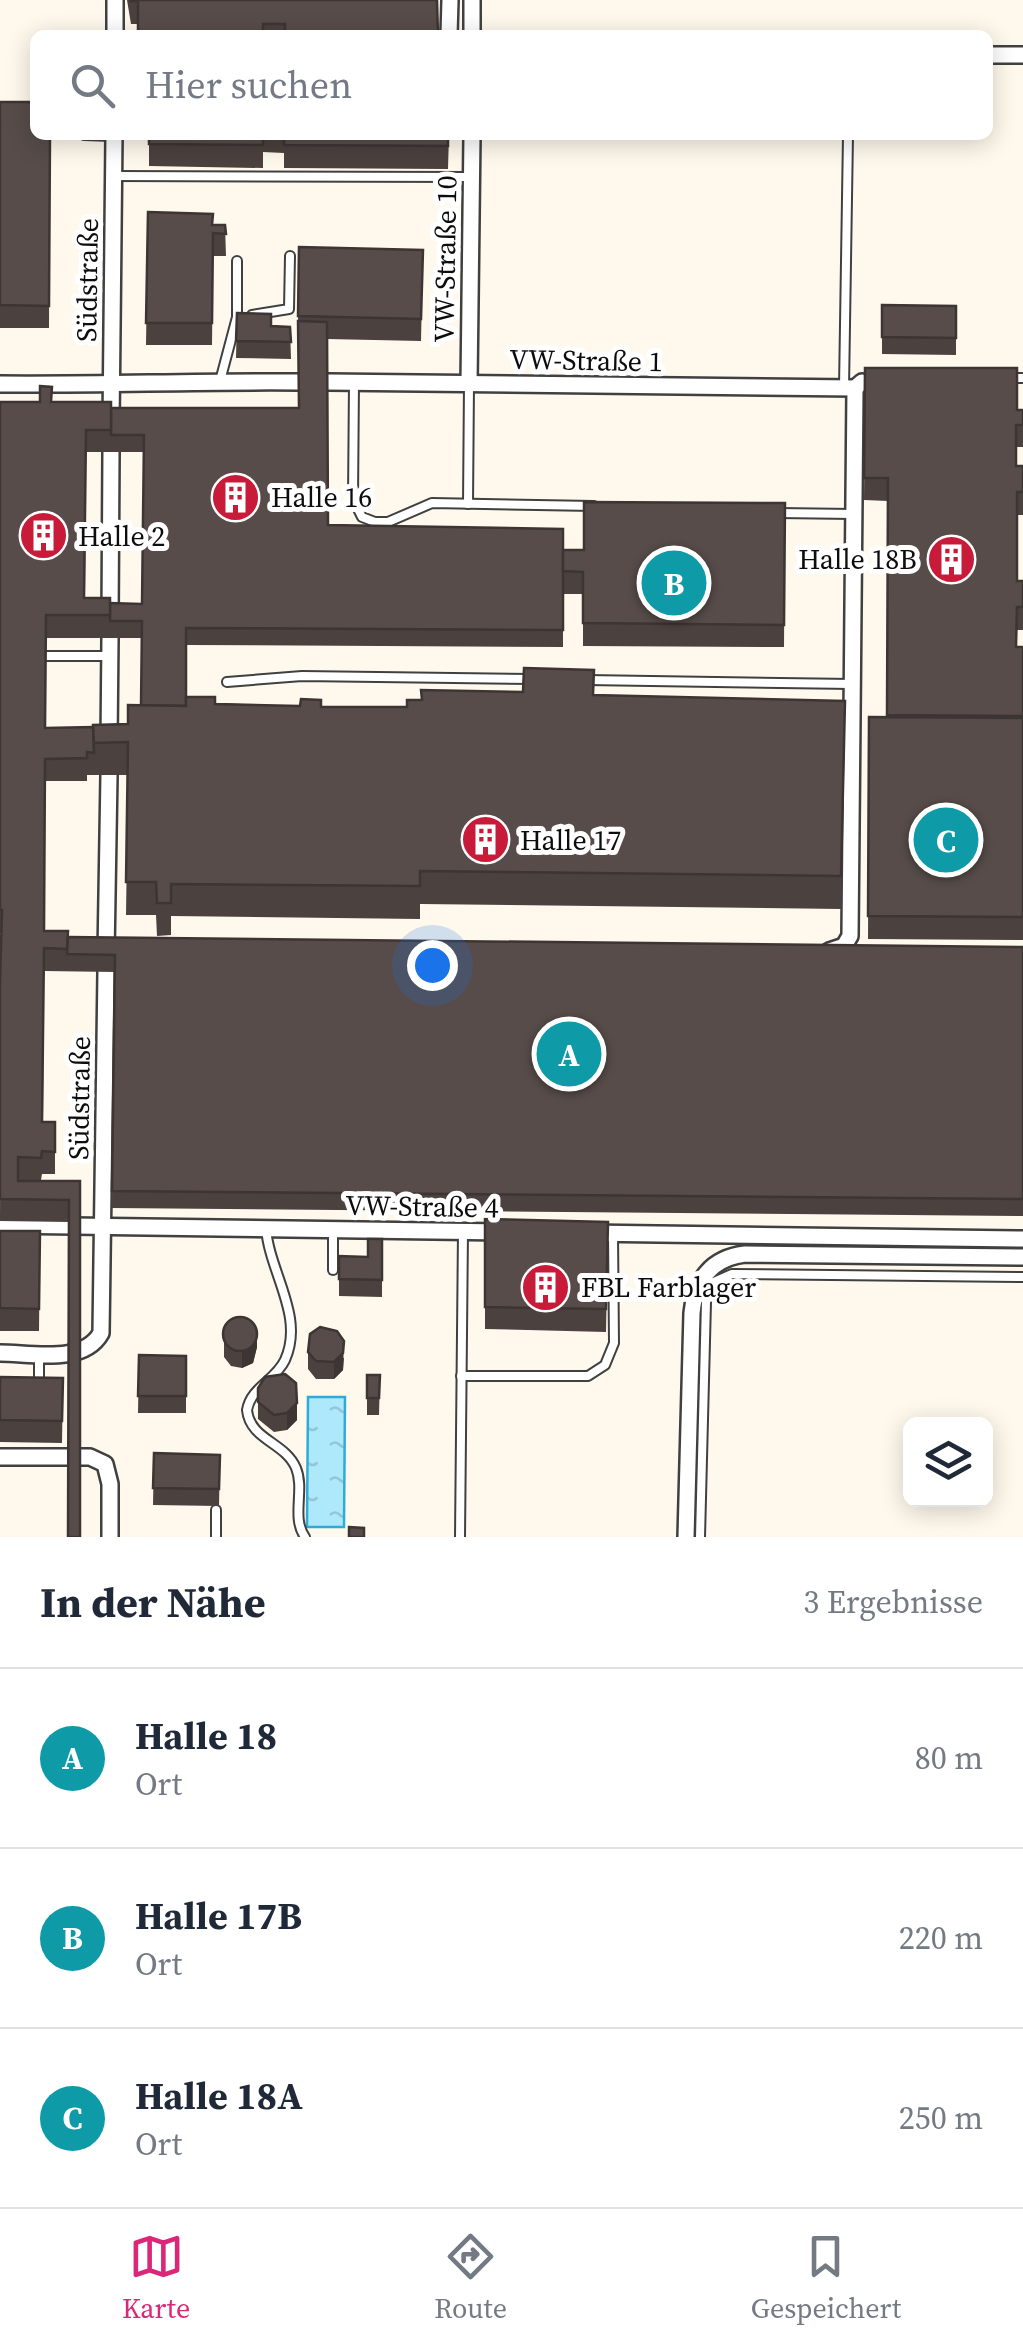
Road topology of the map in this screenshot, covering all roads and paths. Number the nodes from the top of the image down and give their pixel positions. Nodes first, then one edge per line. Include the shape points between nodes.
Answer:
1 (115, 0) edge
2 (450, 0) edge
3 (472, 0) edge
4 (114, 30) edge
5 (449, 30) edge
6 (472, 30) edge
7 (993, 55) edge
8 (1023, 55) edge
9 (114, 140) edge
10 (472, 140) edge
11 (848, 140) edge
12 (113, 176) junction
13 (472, 177) junction
14 (290, 256) dead end
15 (237, 261) dead end
16 (237, 317) junction
17 (1004, 378) edge
18 (1023, 378) edge
19 (220, 381) junction
20 (298, 382) edge
21 (328, 382) edge
22 (354, 382) junction
23 (0, 384) edge
24 (469, 384) junction
25 (856, 384) junction
26 (111, 386) junction
27 (111, 425) edge
28 (110, 452) dead end
29 (468, 504) junction
30 (610, 507) edge
31 (774, 513) edge
32 (853, 514) junction
33 (110, 620) edge
34 (110, 638) dead end
35 (46, 656) edge
36 (110, 656) junction
37 (540, 679) edge
38 (579, 680) edge
39 (227, 682) dead end
40 (852, 684) junction
41 (109, 757) edge
42 (109, 775) dead end
43 (125, 944) edge
44 (812, 950) edge
45 (106, 972) dead end
46 (0, 1225) edge
47 (102, 1226) junction
48 (266, 1228) junction
49 (333, 1230) junction
50 (464, 1231) junction
51 (520, 1232) edge
52 (576, 1233) edge
53 (613, 1233) junction
54 (1023, 1239) edge
55 (1023, 1257) edge
56 (334, 1270) edge
57 (1023, 1277) edge
58 (0, 1353) edge
59 (39, 1353) junction
60 (461, 1376) junction
61 (38, 1390) edge
62 (0, 1457) edge
63 (216, 1510) dead end
64 (110, 1537) edge
65 (216, 1537) edge
66 (306, 1537) edge
67 (460, 1537) edge
68 (686, 1537) edge
69 (700, 1537) edge

1 - 4 street
2 - 5 street
3 - 6 street
7 - 8 street
9 - 12 street, Südstraße
10 - 13 street, VW-Straße 10
11 - 25 lane
12 - 13 lane
12 - 26 street, Südstraße
13 - 24 street, VW-Straße 10
14 - 16 lane via 289,309
15 - 16 lane
16 - 19 lane
17 - 18 lane
19 - 20 street
19 - 26 street
21 - 22 street, VW-Straße 1
22 - 24 street, VW-Straße 1
22 - 29 lane via 353,499 362,517 388,522 432,503
23 - 26 street
24 - 25 street, VW-Straße 1
24 - 29 lane
25 - 32 street
26 - 27 street, Südstraße
28 - 33 street
29 - 30 lane
31 - 32 lane
32 - 40 street
34 - 36 street
35 - 36 lane
36 - 41 street
37 - 39 lane via 302,676
38 - 40 lane
40 - 44 street via 850,948
42 - 43 street via 106,949
45 - 47 street, Südstraße
46 - 47 street, VW-Straße 4
47 - 48 street, VW-Straße 4
47 - 59 street, Südstraße via 100,1333 79,1352
48 - 49 street, VW-Straße 4
48 - 66 lane via 287,1301 289,1342 280,1367 252,1394 246,1410 255,1431 297,1470 299,1525
49 - 50 street, VW-Straße 4
49 - 56 lane
50 - 51 street, VW-Straße 4
50 - 60 lane
52 - 53 street
53 - 54 street
53 - 60 lane via 614,1344 606,1366 588,1376
55 - 68 street via 756,1254 714,1264 693,1299
57 - 69 lane via 732,1274 714,1282 706,1302
58 - 59 street, Südstraße
59 - 61 lane
60 - 67 lane
62 - 64 street via 90,1457 105,1464
63 - 65 lane

